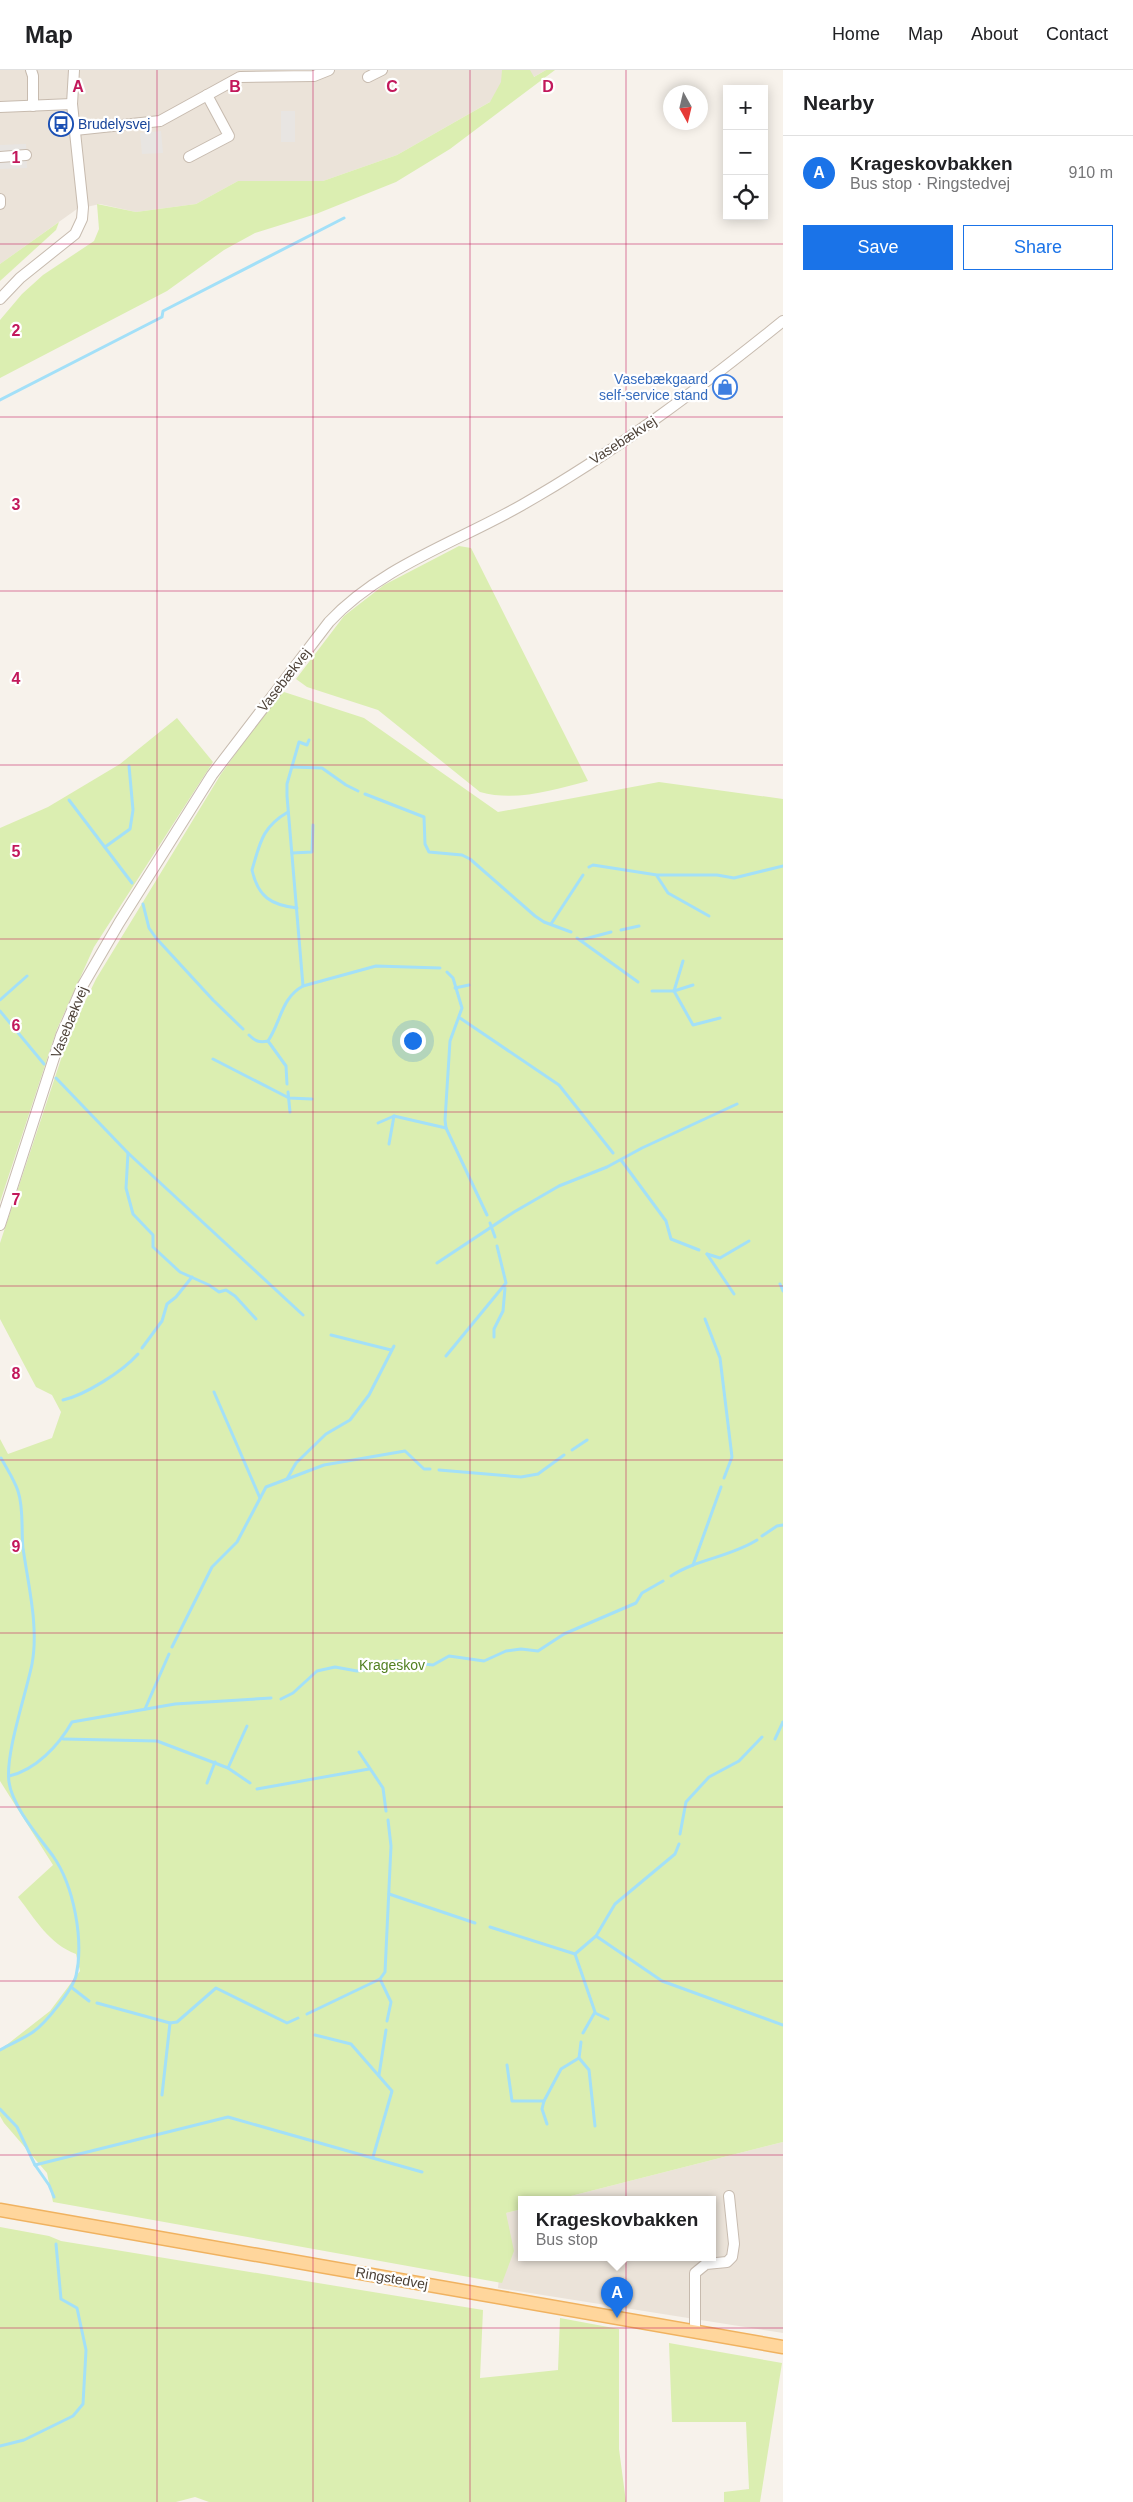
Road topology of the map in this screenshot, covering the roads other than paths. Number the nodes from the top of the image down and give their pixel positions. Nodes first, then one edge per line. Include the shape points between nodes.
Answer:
1 (31, 70) edge
2 (74, 70) edge
3 (329, 70) edge
4 (382, 70) edge
5 (368, 78) dead end
6 (207, 95) junction
7 (72, 104) junction
8 (33, 106) junction
9 (0, 107) edge
10 (75, 130) junction
11 (26, 155) dead end
12 (0, 157) edge
13 (189, 157) dead end
14 (0, 199) edge
15 (0, 204) edge
16 (0, 299) edge
17 (783, 321) edge
18 (0, 1225) edge
19 (729, 2196) dead end
20 (0, 2210) edge
21 (694, 2332) junction
22 (783, 2348) edge

1 - 8 street
2 - 7 street
3 - 6 street via 314,76 240,77
4 - 5 street
6 - 10 street via 160,121
6 - 13 street via 229,136
7 - 8 street
7 - 10 street
8 - 9 street
10 - 16 street via 82,219 70,240 38,263
11 - 12 street
14 - 15 street
17 - 18 street, Vasebækvej via 702,387 640,430 523,504 378,581 348,601 329,622 212,775 83,985 61,1036
19 - 21 street via 734,2244 732,2257 727,2262 706,2264 695,2273
20 - 21 main road, Ringstedvej
21 - 22 main road, Ringstedvej

